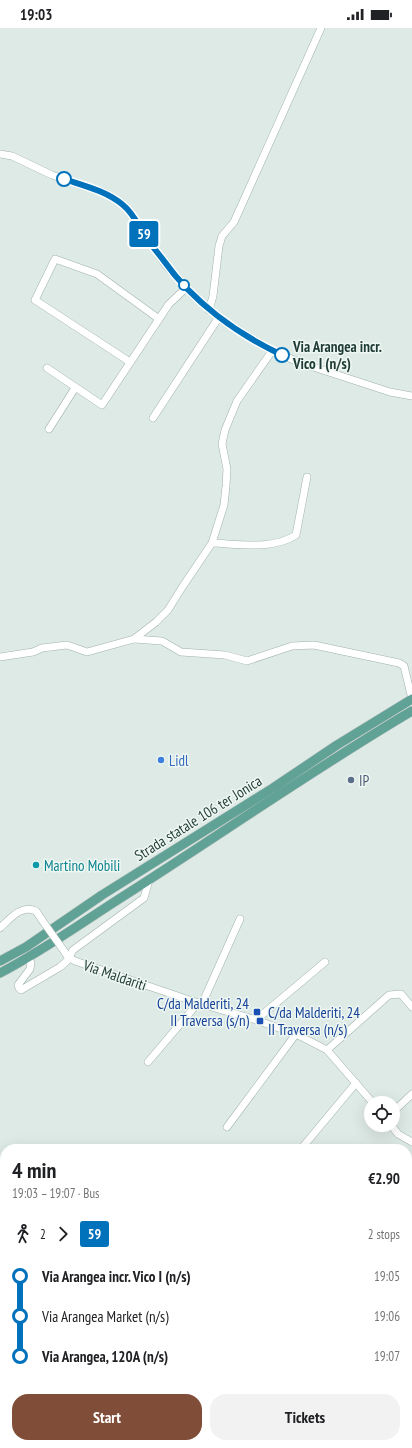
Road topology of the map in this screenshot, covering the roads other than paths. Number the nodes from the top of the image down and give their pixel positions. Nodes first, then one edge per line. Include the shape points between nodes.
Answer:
1 (321, 28) edge
2 (0, 154) edge
3 (186, 288) junction
4 (210, 310) junction
5 (159, 318) junction
6 (219, 318) junction
7 (272, 350) junction
8 (130, 362) junction
9 (47, 368) dead end
10 (76, 388) junction
11 (412, 396) edge
12 (153, 418) dead end
13 (49, 429) dead end
14 (307, 477) dead end
15 (212, 543) junction
16 (134, 639) junction
17 (0, 657) edge
18 (412, 699) edge
19 (412, 711) edge
20 (149, 880) junction
21 (240, 919) dead end
22 (0, 928) edge
23 (66, 954) junction
24 (27, 957) junction
25 (0, 961) edge
26 (325, 962) dead end
27 (0, 972) edge
28 (200, 1003) junction
29 (412, 1007) edge
30 (256, 1020) junction
31 (296, 1034) junction
32 (327, 1050) junction
33 (148, 1062) dead end
34 (356, 1083) junction
35 (412, 1094) edge
36 (367, 1096) edge
37 (400, 1105) edge
38 (227, 1127) dead end
39 (396, 1132) edge
40 (412, 1142) edge
41 (305, 1144) edge

1 - 4 street via 234,222 222,236
2 - 3 street via 12,156 52,175 103,192 123,205 165,264
3 - 4 street
3 - 5 street
4 - 6 street
5 - 8 street
5 - 8 street via 97,274 55,259 35,300
6 - 7 street
6 - 12 street
7 - 11 street via 301,363 390,392
7 - 15 street via 237,400 225,430 222,444 227,469 224,505
8 - 10 street via 102,405
9 - 10 street
10 - 13 street
14 - 15 street via 296,535 289,540 268,545
15 - 16 street via 168,610
16 - 17 street via 87,652 67,645
16 - 18 street via 162,641 181,652 218,654 247,661 292,646 314,645 399,663 404,666
18 - 25 main road, Strada statale 106 ter Jonica via 102,895 26,947
19 - 20 main road, Strada statale 106 ter Jonica
20 - 23 street via 144,898
20 - 24 main road, Strada statale 106 ter Jonica
21 - 28 street
22 - 23 street, bridge via 21,910 26,908 36,911
23 - 24 street via 67,962 22,990 18,985 30,969 31,963
23 - 28 street, Via Maldariti
24 - 27 main road, Strada statale 106 ter Jonica
26 - 30 street
28 - 30 street, Via Maldariti
28 - 33 street
29 - 32 street via 400,994 389,995
30 - 31 street, Via Maldariti
31 - 32 street, Via Maldariti
31 - 38 street
32 - 34 street, Via Maldariti
34 - 36 street, Via Maldariti
34 - 41 street
35 - 37 street
39 - 40 street

